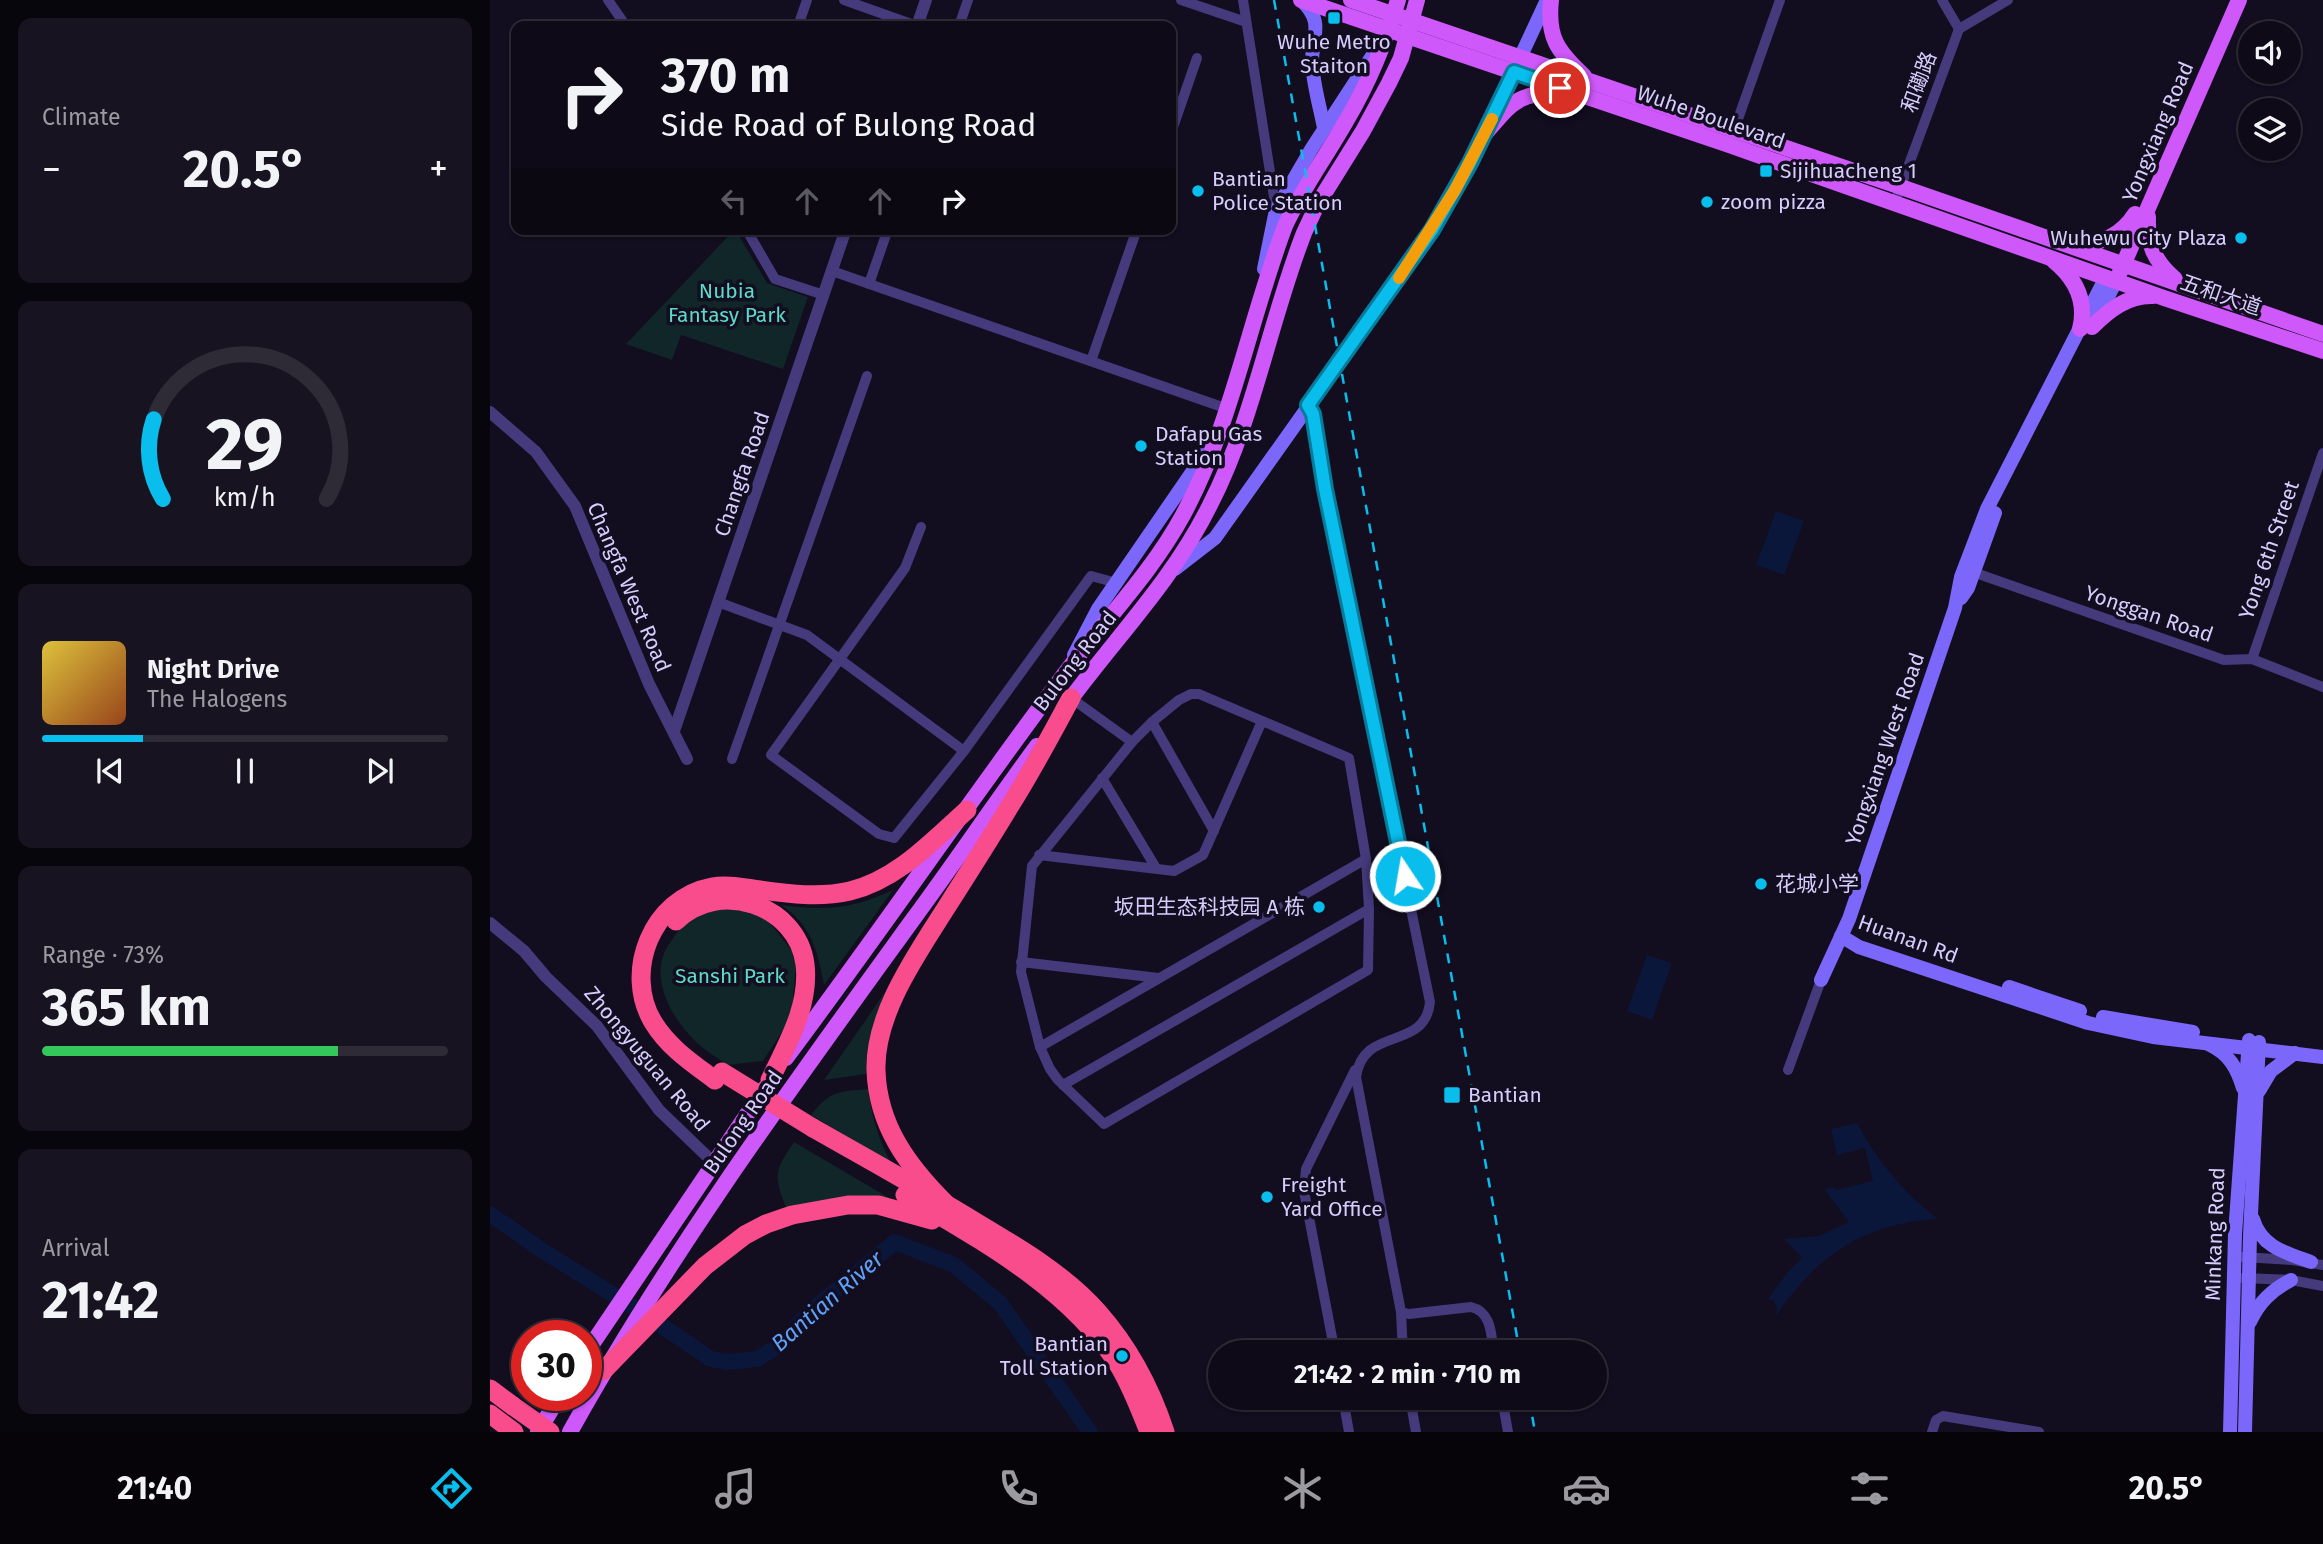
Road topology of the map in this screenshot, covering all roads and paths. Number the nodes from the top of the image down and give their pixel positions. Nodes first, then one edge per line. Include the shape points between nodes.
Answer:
1 (608, 0) edge
2 (807, 0) edge
3 (844, 0) edge
4 (926, 0) edge
5 (968, 0) edge
6 (1181, 0) edge
7 (1243, 0) edge
8 (1301, 0) edge
9 (1351, 0) edge
10 (1417, 0) edge
11 (1549, 0) edge
12 (1780, 0) edge
13 (1942, 0) edge
14 (2008, 0) edge
15 (2228, 0) edge
16 (2238, 0) edge
17 (1393, 15) edge
18 (623, 21) edge
19 (800, 21) edge
20 (903, 21) edge
21 (919, 21) edge
22 (961, 21) edge
23 (1246, 22) junction
24 (1409, 28) junction
25 (1959, 29) junction
26 (1197, 58) dead end
27 (1517, 64) junction
28 (1585, 88) junction
29 (1176, 119) edge
30 (1324, 128) junction
31 (1484, 135) junction
32 (1732, 137) junction
33 (1901, 187) junction
34 (1895, 202) junction
35 (2150, 204) junction
36 (1276, 210) junction
37 (2135, 214) junction
38 (749, 235) edge
39 (844, 235) edge
40 (886, 235) edge
41 (1136, 235) edge
42 (2050, 245) junction
43 (2118, 263) junction
44 (832, 271) junction
45 (2111, 279) junction
46 (869, 284) junction
47 (2187, 287) junction
48 (824, 295) junction
49 (2164, 298) junction
50 (2182, 304) junction
51 (1260, 306) junction
52 (2086, 328) junction
53 (2323, 334) edge
54 (2323, 351) edge
55 (1091, 361) junction
56 (867, 376) dead end
57 (1308, 405) junction
58 (1228, 409) junction
59 (490, 412) edge
60 (1221, 431) junction
61 (2323, 453) edge
62 (920, 527) dead end
63 (1174, 570) junction
64 (1968, 570) junction
65 (1116, 583) junction
66 (718, 602) junction
67 (777, 624) junction
68 (839, 659) junction
69 (2252, 659) junction
70 (1061, 679) junction
71 (2323, 687) edge
72 (1071, 698) junction
73 (1262, 720) junction
74 (1152, 722) junction
75 (674, 731) junction
76 (1132, 742) junction
77 (964, 751) junction
78 (687, 759) dead end
79 (732, 759) dead end
80 (1102, 778) junction
81 (967, 810) junction
82 (1214, 831) junction
83 (1040, 855) junction
84 (1366, 859) junction
85 (1156, 868) junction
86 (1369, 909) junction
87 (490, 923) edge
88 (1841, 936) junction
89 (1021, 962) junction
90 (1160, 978) junction
91 (1821, 980) joint
92 (2205, 1043) junction
93 (2254, 1044) junction
94 (1040, 1046) junction
95 (2323, 1047) edge
96 (2295, 1053) junction
97 (2323, 1057) edge
98 (1358, 1064) junction
99 (1788, 1070) dead end
100 (719, 1076) junction
101 (770, 1080) junction
102 (1063, 1085) junction
103 (2250, 1095) junction
104 (808, 1132) junction
105 (713, 1163) junction
106 (946, 1203) junction
107 (2251, 1211) junction
108 (961, 1229) junction
109 (2234, 1257) junction
110 (2250, 1257) junction
111 (2317, 1264) edge
112 (2234, 1278) junction
113 (2250, 1278) junction
114 (2291, 1280) junction
115 (2323, 1286) edge
116 (1401, 1312) junction
117 (2248, 1326) junction
118 (602, 1328) edge
119 (1333, 1340) edge
120 (1402, 1340) edge
121 (1491, 1340) edge
122 (603, 1371) junction
123 (490, 1389) edge
124 (1345, 1410) edge
125 (1412, 1410) edge
126 (1504, 1410) edge
127 (550, 1411) edge
128 (538, 1432) edge
129 (550, 1432) edge
130 (570, 1432) edge
131 (1149, 1432) edge
132 (1165, 1432) edge
133 (1349, 1432) edge
134 (1416, 1432) edge
135 (1508, 1432) edge
136 (1933, 1432) edge
137 (2039, 1432) edge
138 (2230, 1432) edge
139 (2245, 1432) edge

1 - 18 street
2 - 19 street
3 - 20 street
4 - 21 street
5 - 22 street
6 - 23 street
7 - 23 street
8 - 17 main road, Wuhe Boulevard
8 - 30 main road via 1316,27 1312,62
9 - 17 main road, Wuhe Boulevard
10 - 24 main road, Bulong Road
11 - 27 main road
11 - 28 main road via 1557,46
12 - 32 street
13 - 25 street
14 - 25 street
15 - 37 main road, Yongxiang Road
16 - 35 main road, Yongxiang Road
17 - 24 main road, Wuhe Boulevard
17 - 30 main road
17 - 51 main road, Bulong Road via 1383,50 1360,98 1292,210
23 - 36 street
24 - 27 main road, Wuhe Boulevard
24 - 63 main road, Bulong Road via 1401,58 1377,107 1304,233 1240,437 1210,506
25 - 33 street, 和磡路
26 - 29 street
27 - 28 main road, Wuhe Boulevard
27 - 31 main road
28 - 31 main road via 1522,98
28 - 32 main road, Wuhe Boulevard
30 - 36 main road
31 - 57 main road via 1424,242
32 - 33 main road, Wuhe Boulevard
32 - 34 main road, Wuhe Boulevard
33 - 34 street, 和磡路
33 - 42 main road, Wuhe Boulevard
34 - 42 main road, Wuhe Boulevard
35 - 43 main road, Yongxiang Road
35 - 47 main road via 2148,228 2154,257
36 - 51 main road
37 - 42 main road via 2107,239
37 - 43 main road, Yongxiang Road
38 - 48 street via 775,279
39 - 44 street, Changfa Road
40 - 46 street
41 - 55 street
42 - 43 main road, Wuhe Boulevard
42 - 45 main road, Wuhe Boulevard
42 - 52 main road via 2079,292
43 - 45 main road, Yongxiang Road
43 - 47 main road, 五和大道
44 - 46 street
44 - 48 street, Changfa Road
45 - 49 main road, 五和大道
45 - 52 main road, Yongxiang West Road
46 - 55 street
47 - 50 main road
47 - 53 main road, 五和大道
48 - 66 street, Changfa Road
49 - 50 main road, 五和大道
49 - 52 main road via 2128,300
50 - 54 main road, 五和大道
51 - 58 main road, Bulong Road
52 - 64 main road, Yongxiang West Road via 1987,509
55 - 58 street
56 - 67 street
57 - 63 main road via 1215,538
57 - 98 street via 1430,1002 1418,1029 1377,1044
58 - 60 main road, Bulong Road
59 - 75 street, Changfa West Road via 536,452 575,506 649,684
60 - 65 main road
60 - 70 main road, Bulong Road via 1194,493 1157,559
61 - 69 street, Yong 6th Street
62 - 68 street via 905,568
63 - 72 main road, Bulong Road
64 - 69 street, Yonggan Road via 2224,660
64 - 88 main road, Yongxiang West Road
65 - 70 main road
65 - 77 street via 1091,576
66 - 67 street
66 - 75 street, Changfa Road
67 - 68 street via 807,635
67 - 79 street
68 - 77 street
68 - 77 street via 771,755 879,834 894,838
69 - 71 street, Yonggan Road
70 - 81 main road, Bulong Road
72 - 76 street
72 - 106 highway via 1018,794 911,964 878,1048 876,1069 884,1116 904,1157
72 - 122 main road, Bulong Road via 746,1152
73 - 74 street via 1191,694
73 - 82 street
73 - 84 street via 1349,758
74 - 76 street
74 - 82 street
75 - 78 street, Changfa West Road
76 - 80 street
80 - 83 street
80 - 85 street
81 - 100 highway via 899,870 873,884 801,895 711,887 669,909 646,947 642,996 666,1041
81 - 101 main road, Bulong Road
82 - 85 street via 1203,855 1174,870
83 - 85 street
83 - 89 street via 1032,866
84 - 86 street
84 - 90 street
86 - 102 street
86 - 102 street via 1368,970 1104,1124
87 - 105 street, Zhongyuguan Road via 597,1026 659,1110
88 - 91 main road, Yongxiang West Road
88 - 92 main road, Huanan Rd via 1859,947 2062,1016
88 - 93 main road, Huanan Rd via 1898,950 2091,1014
89 - 90 street
89 - 94 street
90 - 94 street
91 - 99 street
92 - 93 main road, Huanan Rd
92 - 103 main road via 2234,1065
93 - 95 main road, Huanan Rd
93 - 96 main road, Huanan Rd
93 - 103 main road, Minkang Road
94 - 102 street
96 - 97 main road, Huanan Rd
96 - 103 main road
98 - 116 street via 1357,1089
98 - 119 street via 1304,1180
100 - 101 highway via 674,1031 660,1009 652,968 657,946 671,926 685,912 720,900 760,905 790,931 803,956 801,1013
100 - 104 highway
101 - 105 main road, Bulong Road
103 - 107 main road, Minkang Road
103 - 109 main road, Minkang Road
104 - 106 highway
104 - 108 highway
105 - 118 main road, Bulong Road
106 - 132 highway via 1039,1261 1098,1312 1132,1358
107 - 110 main road, Minkang Road
107 - 111 main road via 2267,1242
108 - 122 highway via 878,1205 848,1205 766,1224 705,1266
108 - 131 highway via 1020,1266 1085,1324 1117,1363
109 - 110 street
109 - 112 main road, Minkang Road
110 - 111 street
110 - 113 main road, Minkang Road
112 - 113 street
112 - 138 main road, Minkang Road
113 - 114 street
113 - 117 main road, Minkang Road
114 - 115 street
114 - 117 main road via 2262,1301
116 - 120 street
116 - 121 street via 1479,1309 1485,1314
117 - 139 main road, Minkang Road
122 - 130 main road
123 - 129 highway, bridge
124 - 133 street
125 - 134 street
126 - 135 street
127 - 128 main road
136 - 137 street via 1936,1420 1943,1416

